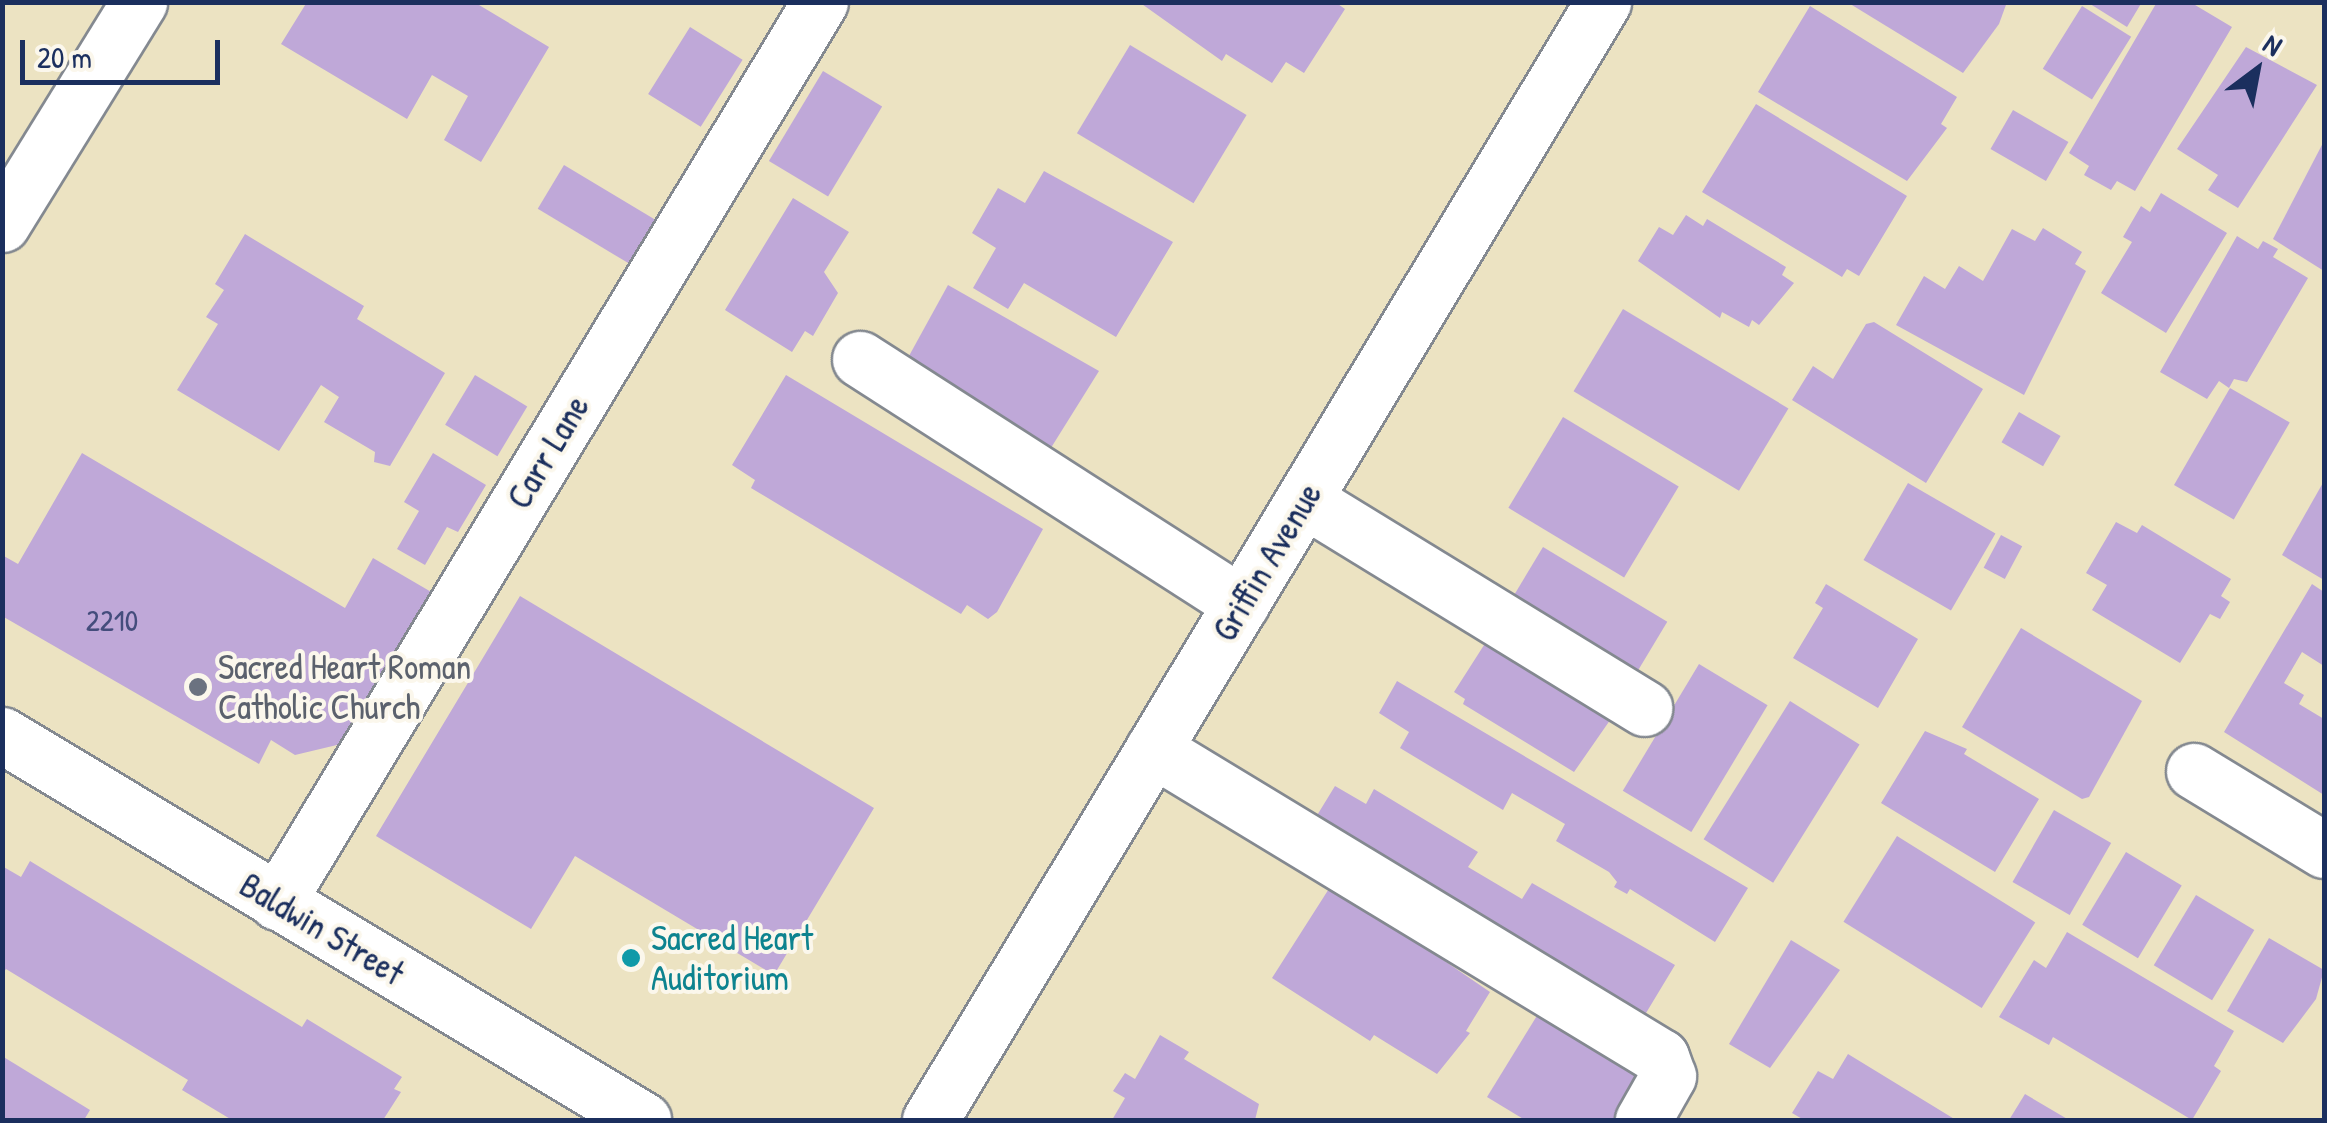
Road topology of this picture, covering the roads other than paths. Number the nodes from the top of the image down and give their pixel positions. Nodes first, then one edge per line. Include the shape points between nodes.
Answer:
1 (139, 2) edge
2 (820, 2) edge
3 (1602, 2) edge
4 (2, 224) edge
5 (860, 359) dead end
6 (1305, 500) junction
7 (1240, 604) junction
8 (1644, 708) dead end
9 (2, 735) edge
10 (1153, 749) junction
11 (2194, 771) dead end
12 (2324, 850) edge
13 (277, 902) junction
14 (643, 1120) edge
15 (930, 1120) edge
16 (1643, 1120) edge

1 - 4 main road
2 - 13 main road, Carr Lane
3 - 6 main road, Griffin Avenue
5 - 7 main road
6 - 7 main road, Griffin Avenue
6 - 8 main road
7 - 10 main road, Griffin Avenue
9 - 13 main road, Baldwin Street
10 - 15 main road, Griffin Avenue
10 - 16 main road via 1660,1057 1668,1076
11 - 12 main road
13 - 14 main road, Baldwin Street

